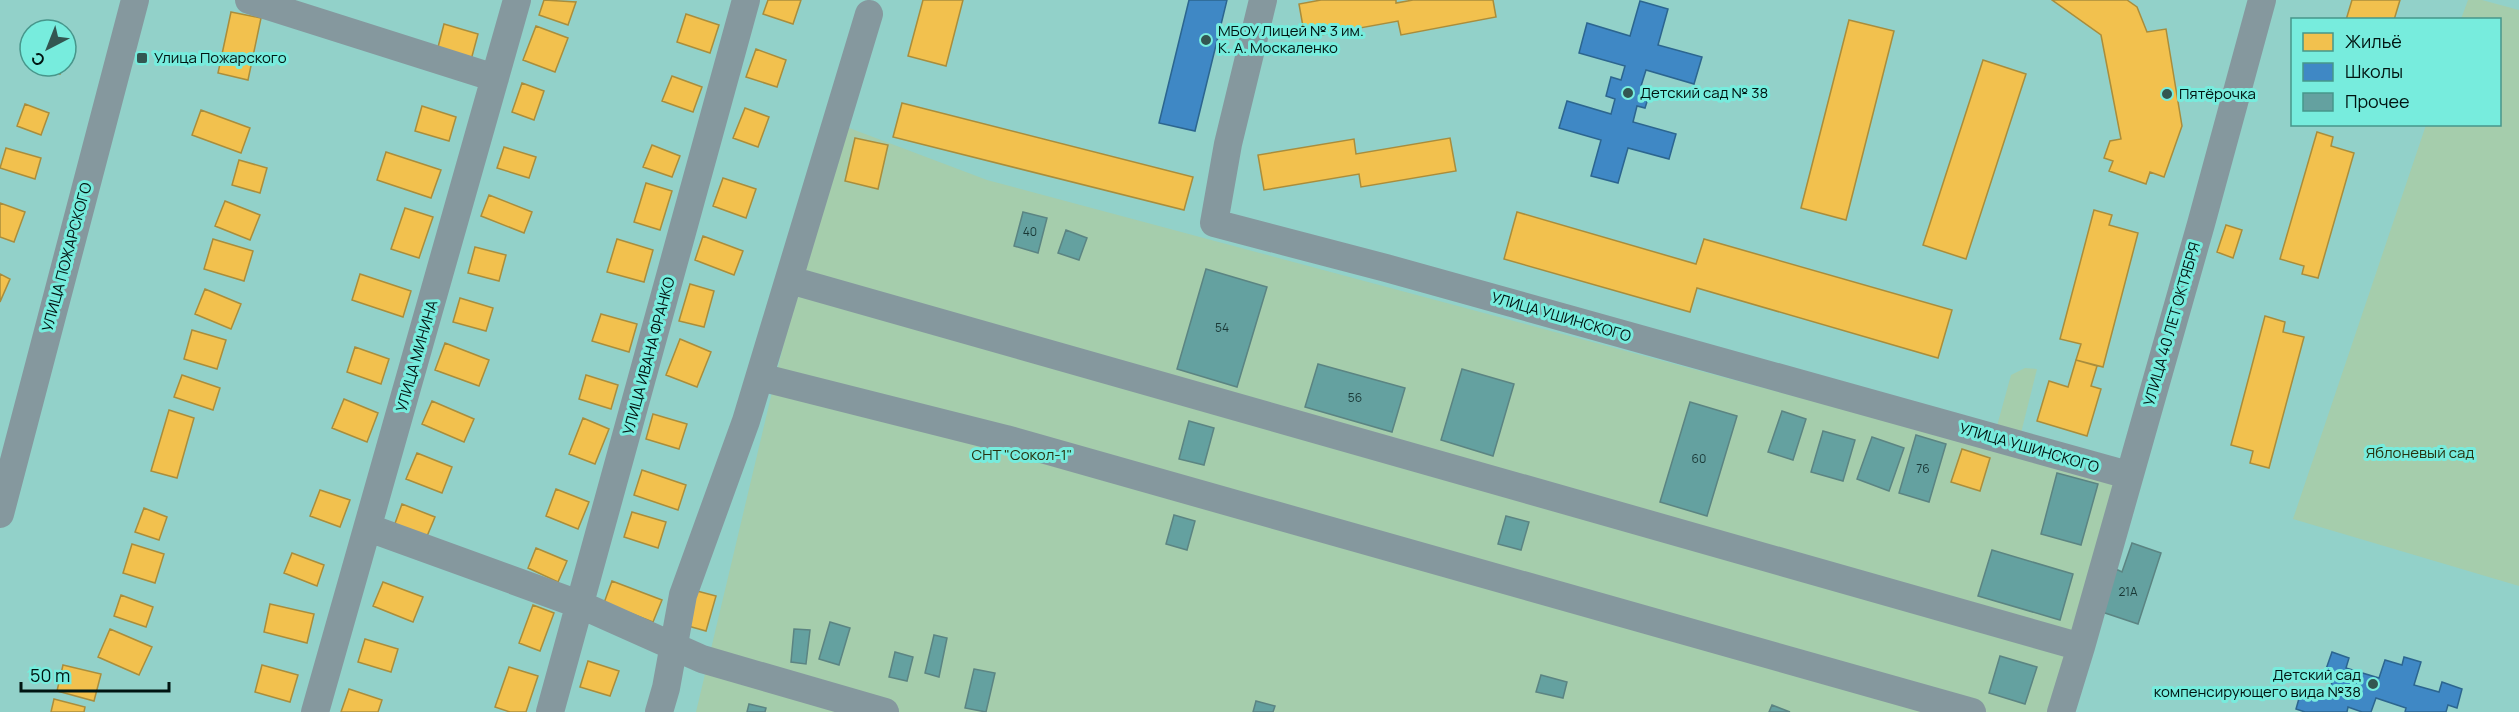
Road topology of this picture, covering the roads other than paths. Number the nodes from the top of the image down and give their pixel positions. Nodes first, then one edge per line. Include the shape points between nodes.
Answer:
1 (135, 0) edge
2 (249, 0) edge
3 (517, 0) edge
4 (746, 0) edge
5 (1263, 0) edge
6 (2262, 0) edge
7 (869, 14) dead end
8 (495, 78) junction
9 (790, 280) junction
10 (760, 377) junction
11 (2128, 476) junction
12 (0, 514) edge
13 (369, 528) junction
14 (581, 605) junction
15 (674, 647) junction
16 (2081, 647) junction
17 (315, 712) edge
18 (550, 712) edge
19 (659, 712) edge
20 (885, 712) edge
21 (1972, 712) edge
22 (2061, 712) edge

1 - 12 street, УЛИЦА ПОЖАРСКОГО
2 - 8 street
3 - 8 street, УЛИЦА МИНИНА
4 - 14 street, УЛИЦА ИВАНА ФРАНКО
5 - 11 street, УЛИЦА УШИНСКОГО via 1228,144 1214,224 1386,268
6 - 11 street, УЛИЦА 40 ЛЕТ ОКТЯБРЯ
7 - 9 street
8 - 13 street, УЛИЦА МИНИНА
9 - 10 street
9 - 16 street
10 - 15 street via 683,595
10 - 21 street via 1006,440
11 - 16 street, УЛИЦА 40 ЛЕТ ОКТЯБРЯ
13 - 14 street
13 - 17 street, УЛИЦА МИНИНА
14 - 15 street
14 - 18 street, УЛИЦА ИВАНА ФРАНКО
15 - 19 street
15 - 20 street via 702,659
16 - 22 street, УЛИЦА 40 ЛЕТ ОКТЯБРЯ

